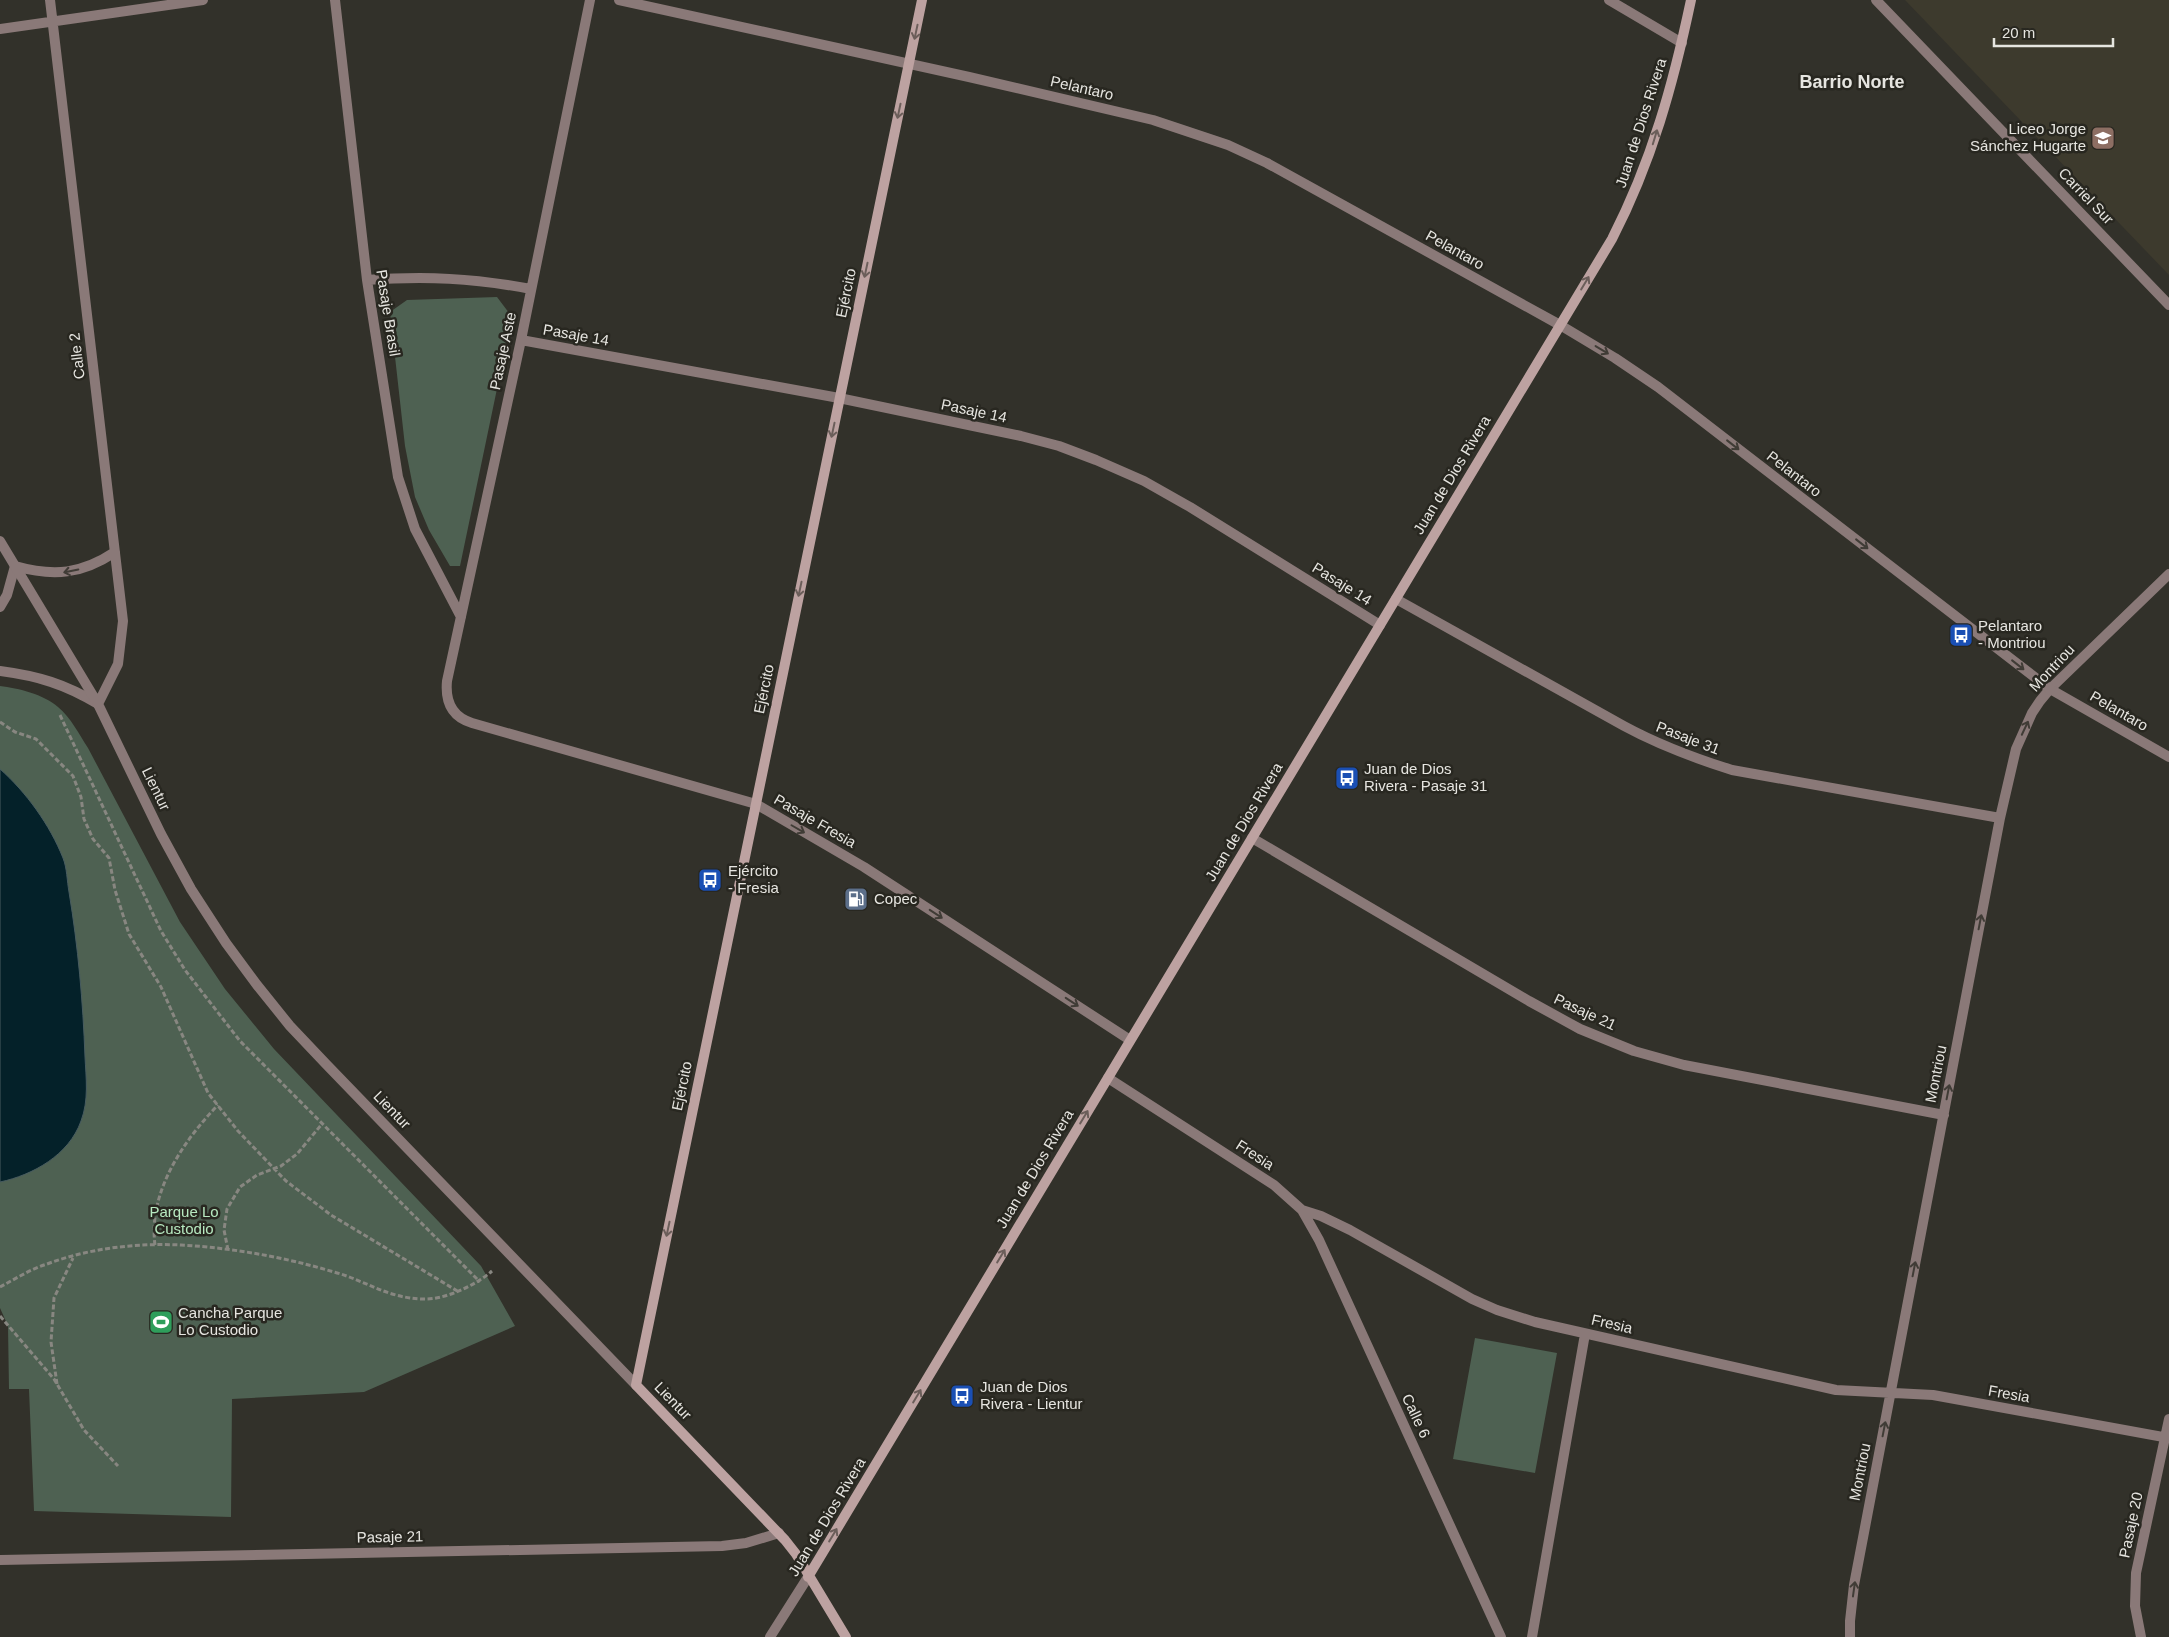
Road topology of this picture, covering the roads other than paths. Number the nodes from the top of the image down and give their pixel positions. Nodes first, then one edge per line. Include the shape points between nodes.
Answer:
1 (50, 0) edge
2 (203, 0) edge
3 (335, 0) edge
4 (590, 0) edge
5 (619, 0) edge
6 (922, 0) edge
7 (1609, 0) edge
8 (1691, 0) edge
9 (1876, 0) edge
10 (53, 22) junction
11 (0, 29) edge
12 (1682, 43) junction
13 (909, 64) junction
14 (367, 280) junction
15 (532, 289) junction
16 (2169, 305) edge
17 (1560, 325) junction
18 (521, 340) junction
19 (839, 398) junction
20 (0, 541) edge
21 (115, 552) junction
22 (15, 566) junction
23 (2169, 574) edge
24 (1396, 599) junction
25 (0, 607) edge
26 (461, 617) junction
27 (1380, 625) junction
28 (0, 671) edge
29 (2050, 689) junction
30 (98, 704) junction
31 (450, 708) joint
32 (2169, 757) edge
33 (756, 804) junction
34 (2000, 818) junction
35 (1252, 838) junction
36 (1130, 1040) junction
37 (1108, 1078) junction
38 (1944, 1115) junction
39 (1302, 1210) junction
40 (1585, 1334) junction
41 (636, 1385) junction
42 (1891, 1393) junction
43 (2169, 1420) edge
44 (2167, 1438) edge
45 (779, 1533) junction
46 (0, 1560) edge
47 (808, 1577) junction
48 (770, 1637) edge
49 (846, 1637) edge
50 (1501, 1637) edge
51 (1532, 1637) edge
52 (1850, 1637) edge
53 (2141, 1637) edge

1 - 10 street, Calle 2
2 - 10 street
3 - 14 street, Pasaje Brasil
4 - 15 street, Pasaje Aste
5 - 13 street, Pelantaro
6 -> 13 main road, Ejército
7 - 12 street
8 - 12 main road, Juan de Dios Rivera
9 - 16 street, Carriel Sur
10 - 11 street
10 - 21 street, Calle 2
17 -> 12 main road, Juan de Dios Rivera via 1612,239 1633,196 1649,156
13 - 17 street, Pelantaro via 1153,120 1228,145 1267,163
13 -> 19 main road, Ejército
14 - 15 street via 417,276 467,279
14 - 26 street, Pasaje Brasil via 400,484 415,530
15 - 18 street, Pasaje Aste
17 - 24 main road, Juan de Dios Rivera
17 -> 29 street, Pelantaro via 1658,387
18 - 19 street, Pasaje 14
18 - 26 street, Pasaje Aste
19 - 27 street, Pasaje 14 via 1022,436 1096,460 1144,481 1190,507
19 -> 33 main road, Ejército
20 - 22 street, Lientur
21 -> 22 street via 100,562 60,573
21 - 30 street, Calle 2 via 123,621 121,644 118,664
22 - 25 street
22 - 30 street, Lientur
23 - 29 street, Montriou
24 - 27 main road, Juan de Dios Rivera
24 - 34 street, Pasaje 31 via 1657,744 1692,758 1740,771
26 - 31 street, Pasaje Aste via 446,690
27 - 35 main road, Juan de Dios Rivera
28 - 30 street via 54,682
29 - 32 street, Pelantaro
34 -> 29 street, Montriou via 2016,749 2032,713
30 - 41 street, Lientur via 191,889 257,985 308,1045
31 - 33 street, Pasaje Fresia via 472,723
33 -> 36 street, Pasaje Fresia via 864,866
33 -> 41 main road, Ejército
38 -> 34 street, Montriou
35 - 36 main road, Juan de Dios Rivera
35 - 38 street, Pasaje 21 via 1529,1001 1580,1029 1616,1044 1684,1065
36 - 37 main road, Juan de Dios Rivera
37 - 39 street, Fresia via 1274,1185
47 -> 37 main road, Juan de Dios Rivera
42 -> 38 street, Montriou
39 - 40 street, Fresia via 1350,1230 1497,1310
39 - 50 street, Calle 6 via 1319,1240
40 - 42 street, Fresia via 1836,1390
40 - 51 street
41 - 45 main road, Lientur
42 - 44 street, Fresia via 1932,1395
52 -> 42 street, Montriou via 1854,1585
43 - 44 street, Pasaje 20
44 - 53 street, Pasaje 20 via 2136,1573 2135,1606
45 - 46 street, Pasaje 21 via 722,1546
45 - 47 main road, Lientur via 796,1554
47 - 48 street, Juan de Dios Rivera
47 - 49 main road, Lientur

